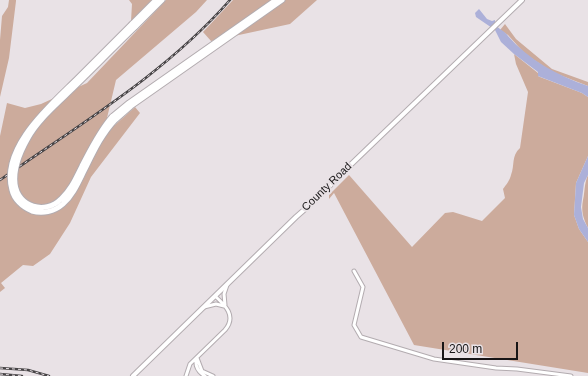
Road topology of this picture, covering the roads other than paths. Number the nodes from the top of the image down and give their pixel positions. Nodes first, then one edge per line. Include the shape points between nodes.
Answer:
1 (156, 0) edge
2 (162, 0) edge
3 (276, 0) edge
4 (282, 0) edge
5 (522, 0) edge
6 (133, 26) junction
7 (114, 119) junction
8 (354, 271) dead end
9 (228, 284) junction
10 (215, 296) junction
11 (226, 307) junction
12 (203, 308) junction
13 (197, 358) junction
14 (198, 370) junction
15 (133, 376) edge
16 (186, 376) edge
17 (200, 376) edge
18 (205, 376) edge
19 (213, 376) edge
20 (571, 376) edge

1 - 6 highway
2 - 6 highway
3 - 7 highway via 131,102
4 - 7 highway
5 - 9 main road, County Road
6 - 7 highway, bridge via 40,116 26,134 11,171 11,189 18,201 30,210 41,212 52,210 62,204 75,189 100,140
8 - 20 street via 363,287 354,325 361,337 434,359
9 - 10 main road, County Road
9 - 11 street via 224,294
10 - 11 street
10 - 12 main road, County Road
11 - 12 street via 216,304
11 - 13 street via 230,315 228,327
12 - 15 main road, County Road
13 - 14 street
13 - 16 street via 190,364
13 - 19 street via 202,371
14 - 17 street
14 - 18 street

